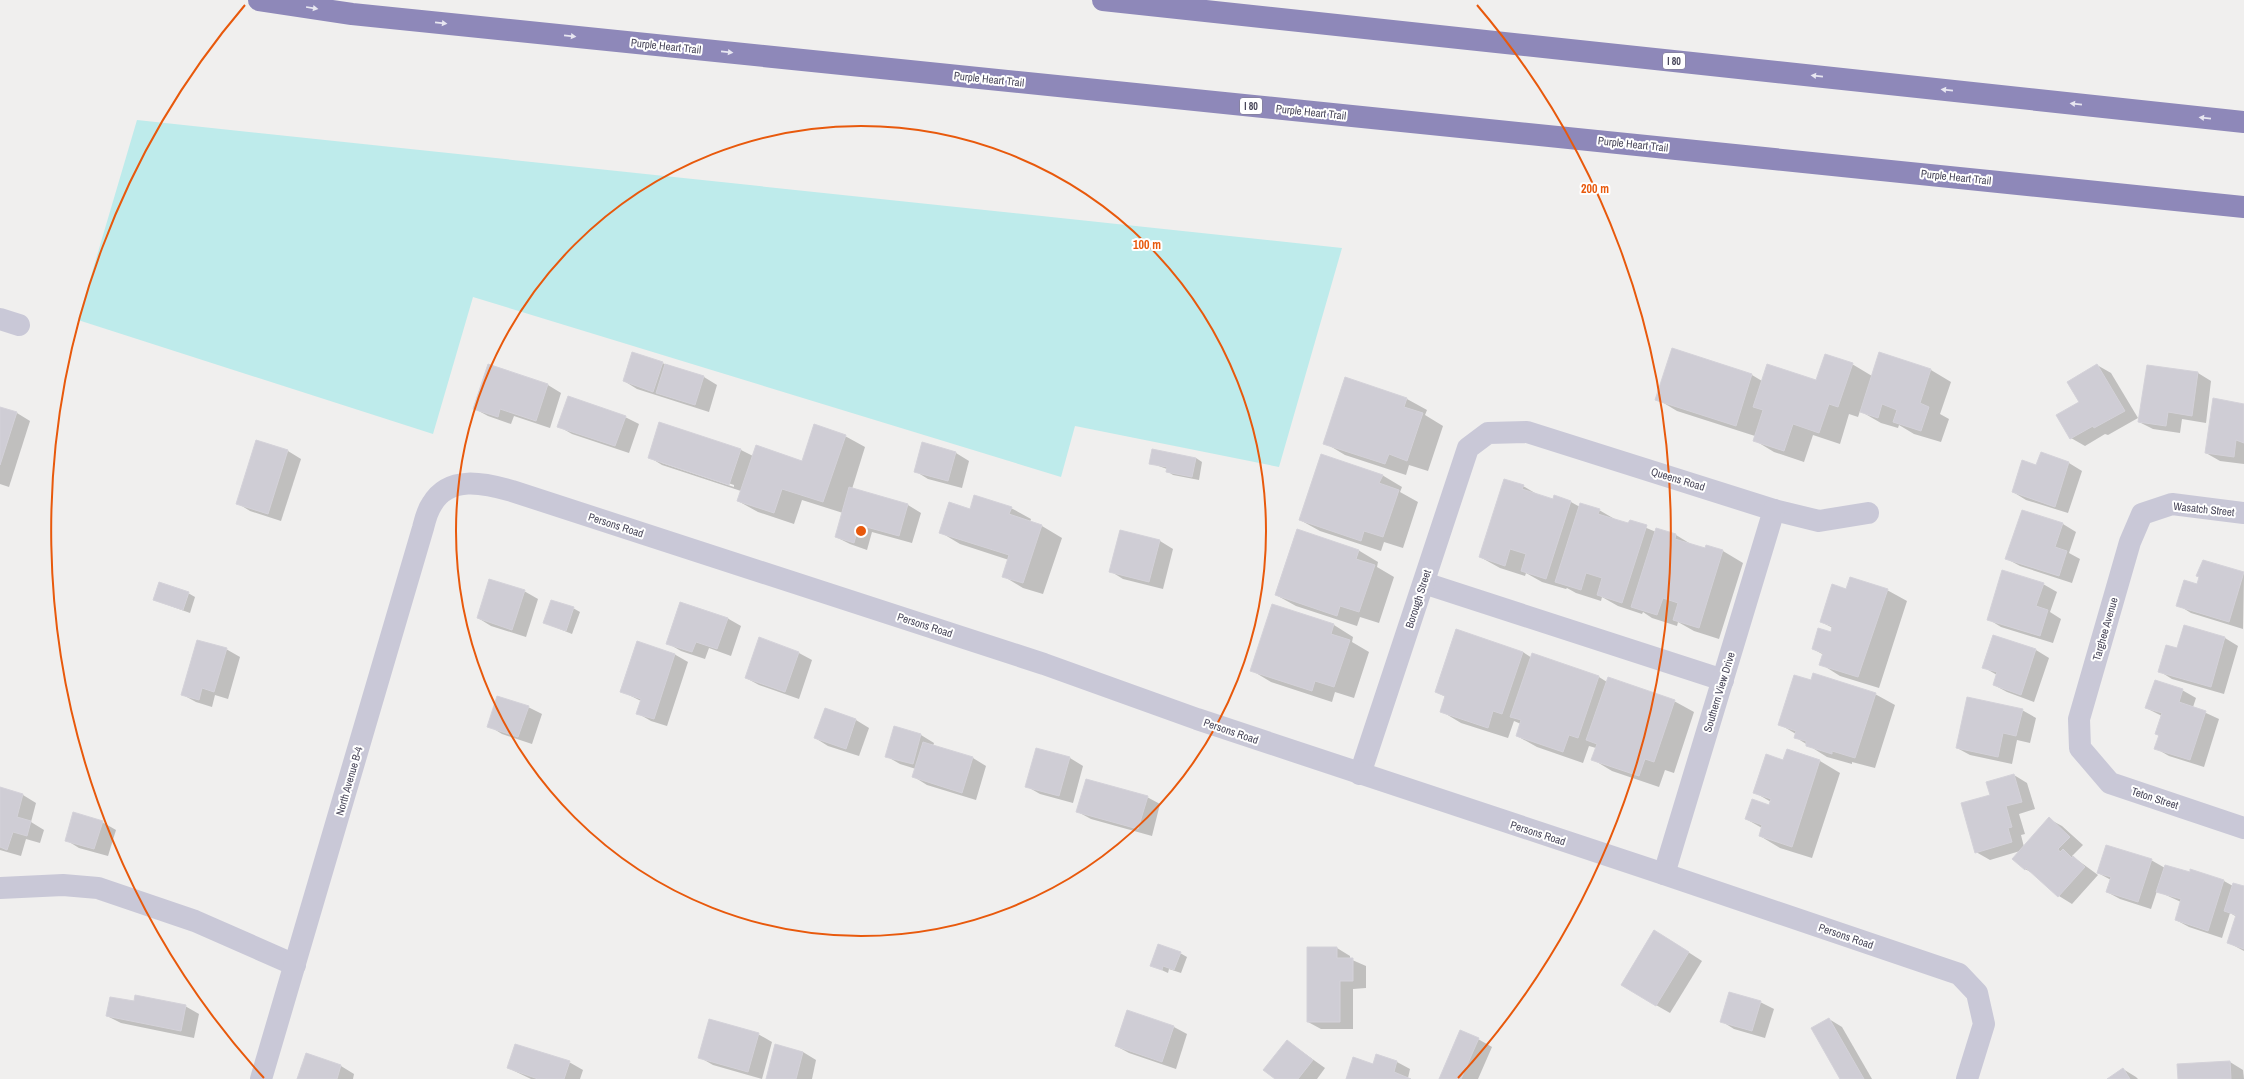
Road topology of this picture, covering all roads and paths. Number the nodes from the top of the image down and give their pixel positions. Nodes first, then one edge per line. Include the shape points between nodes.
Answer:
1 (259, 0) edge
2 (1103, 0) edge
3 (2244, 122) edge
4 (2244, 206) edge
5 (1488, 433) joint
6 (446, 488) joint
7 (1774, 510) junction
8 (1868, 513) dead end
9 (2244, 513) edge
10 (2142, 514) joint
11 (1424, 583) junction
12 (1723, 680) junction
13 (2080, 748) joint
14 (1360, 774) junction
15 (2244, 828) edge
16 (1664, 874) junction
17 (0, 888) edge
18 (295, 965) junction
19 (261, 1079) edge
20 (1967, 1079) edge

1 -> 4 highway, Purple Heart Trail / I 80 via 352,14
3 -> 2 highway, I 80
5 - 7 street, Queens Road via 1528,432
5 - 11 street, Borough Street via 1468,448
6 - 14 street, Persons Road via 467,483 492,485 512,491 1044,664
6 - 18 street, North Avenue B-4 via 432,504 422,528
7 - 8 street, Queens Road via 1819,521
7 - 12 street, Southern View Drive
9 - 10 street, Wasatch Street via 2172,504
10 - 13 street, Targhee Avenue via 2130,542 2079,719
11 - 12 street
11 - 14 street, Borough Street
12 - 16 street, Southern View Drive
13 - 15 street, Teton Street via 2110,783
14 - 16 street, Persons Road
16 - 20 street, Persons Road via 1959,974 1977,993 1984,1024
17 - 18 street via 63,885 98,888 195,921
18 - 19 street, North Avenue B-4

